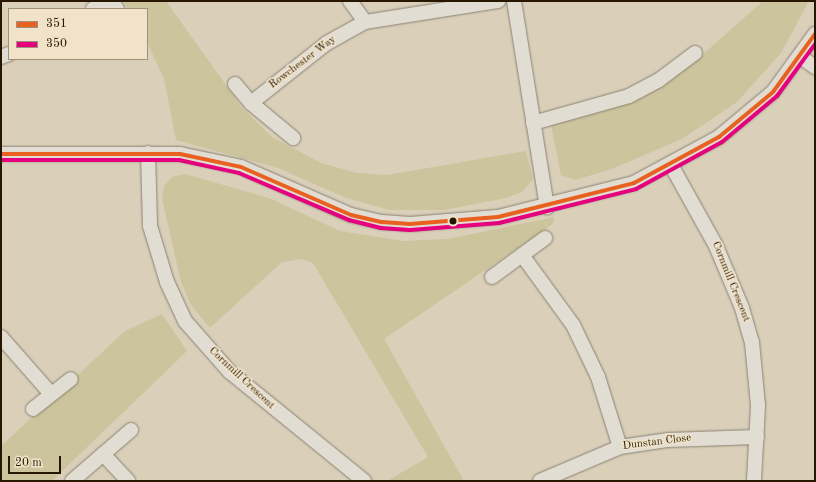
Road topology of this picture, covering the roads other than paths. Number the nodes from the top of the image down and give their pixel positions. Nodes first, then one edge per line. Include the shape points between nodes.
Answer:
1 (106, 1) edge
2 (350, 1) edge
3 (498, 1) edge
4 (514, 1) edge
5 (476, 3) edge
6 (95, 8) edge
7 (365, 22) junction
8 (815, 34) edge
9 (695, 53) dead end
10 (801, 57) junction
11 (815, 67) edge
12 (235, 84) dead end
13 (251, 103) junction
14 (534, 123) junction
15 (293, 138) dead end
16 (148, 153) junction
17 (1, 154) edge
18 (671, 164) junction
19 (547, 207) junction
20 (544, 238) dead end
21 (522, 255) junction
22 (492, 277) dead end
23 (1, 336) edge
24 (71, 379) dead end
25 (51, 394) junction
26 (33, 409) dead end
27 (131, 430) dead end
28 (757, 437) junction
29 (620, 447) junction
30 (103, 454) junction
31 (72, 481) edge
32 (128, 481) edge
33 (364, 481) edge
34 (540, 481) edge
35 (754, 481) edge

1 - 6 street
2 - 7 street
3 - 5 street, Rowchester Way
4 - 14 street
5 - 7 street, Rowchester Way
7 - 13 street, Rowchester Way via 327,42
8 - 10 street
9 - 14 street via 659,80 629,96
10 - 11 street
10 - 18 street via 751,114
12 - 13 street
13 - 15 street
14 - 19 street
16 - 17 street
16 - 19 street via 180,154 241,167 351,215 382,222 443,223
16 - 33 street, Cornmill Crescent via 150,226 169,287 185,321 230,372
18 - 19 street via 634,183
18 - 28 street, Cornmill Crescent via 716,246 742,308 758,378
20 - 21 street
21 - 22 street
21 - 29 street via 573,325 598,378
23 - 25 street
24 - 25 street
25 - 26 street
27 - 30 street
28 - 29 street, Dunstan Close via 668,440
28 - 35 street, Cornmill Crescent
29 - 34 street, Dunstan Close
30 - 31 street
30 - 32 street

